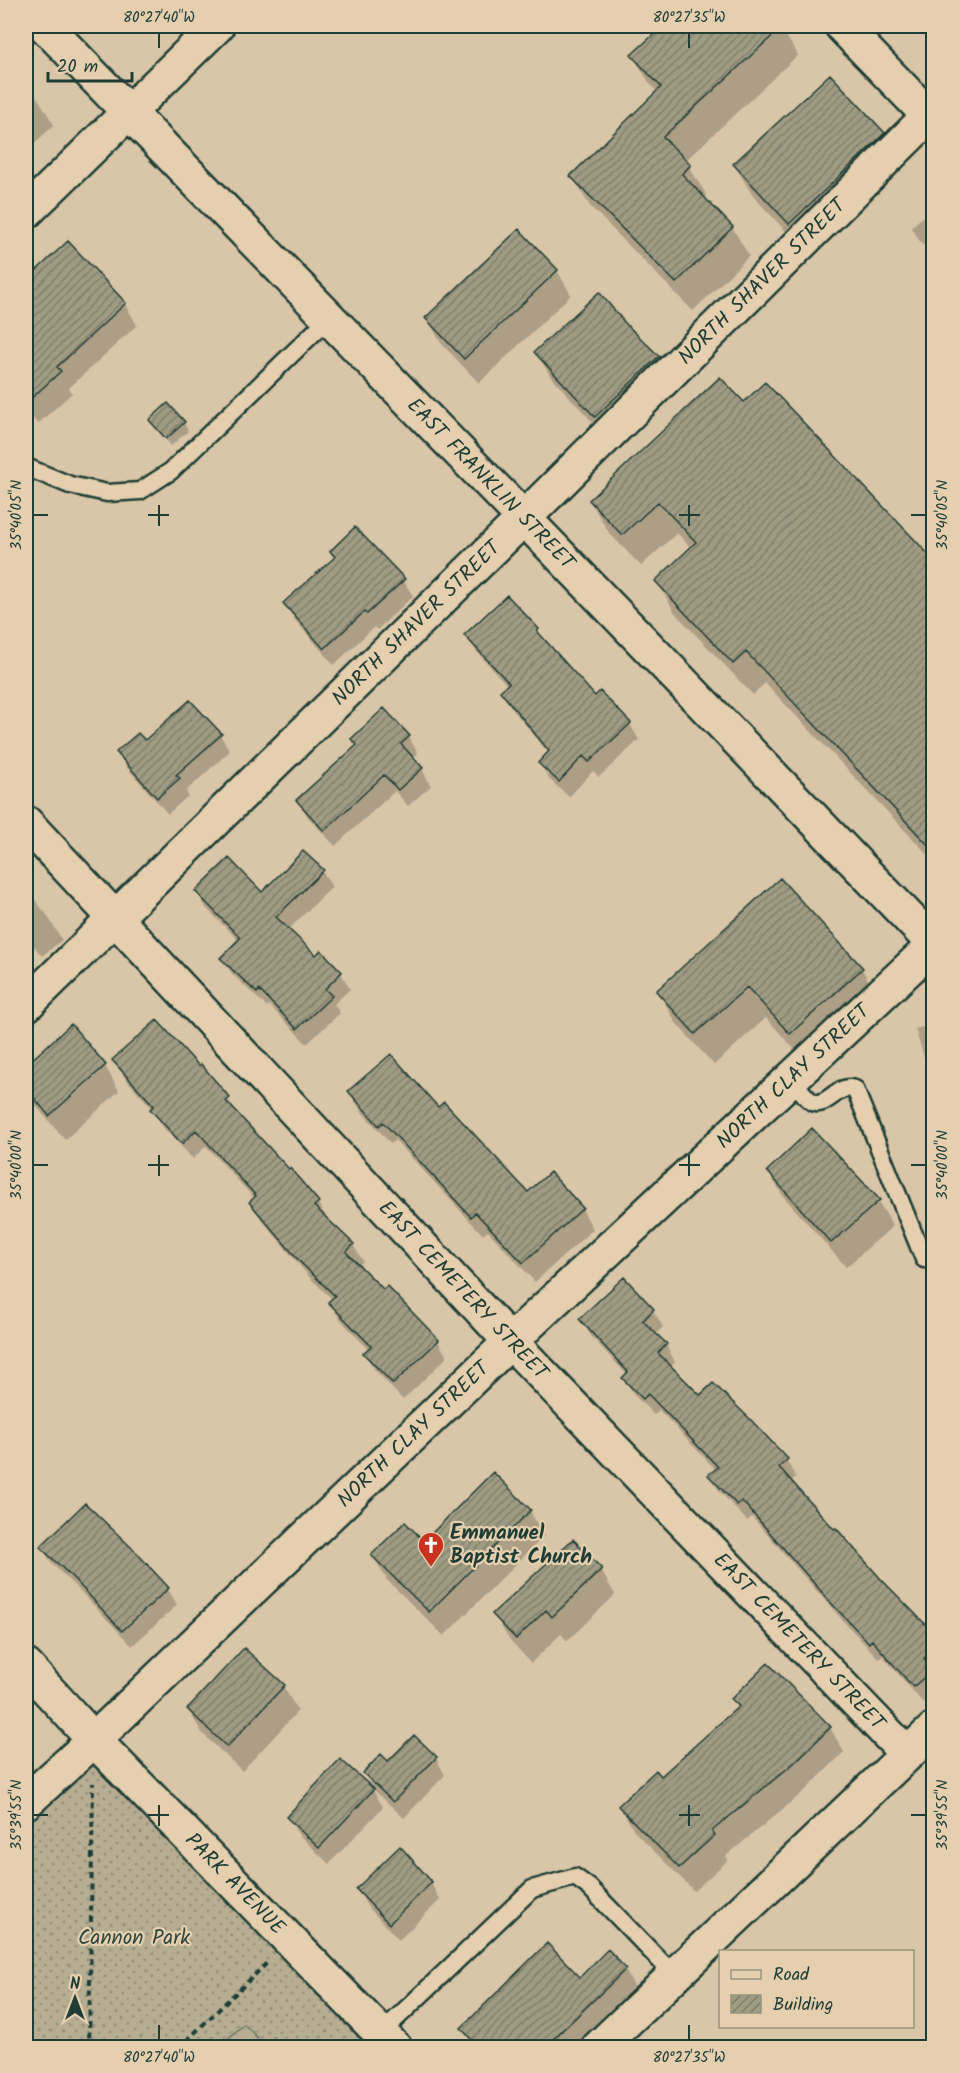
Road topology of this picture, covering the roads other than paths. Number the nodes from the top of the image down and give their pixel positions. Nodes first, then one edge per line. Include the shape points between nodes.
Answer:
1 (45, 26) edge
2 (842, 26) edge
3 (214, 27) edge
4 (128, 112) junction
5 (932, 116) edge
6 (26, 212) edge
7 (329, 318) junction
8 (26, 467) edge
9 (524, 519) junction
10 (26, 823) edge
11 (116, 919) junction
12 (933, 944) edge
13 (26, 1005) edge
14 (791, 1078) junction
15 (924, 1259) dead end
16 (511, 1342) junction
17 (26, 1666) edge
18 (933, 1729) edge
19 (94, 1740) junction
20 (907, 1754) junction
21 (26, 1802) edge
22 (675, 1975) junction
23 (388, 2040) edge
24 (598, 2048) edge

1 - 4 street, EAST FRANKLIN STREET
2 - 5 street
3 - 4 street
4 - 6 street
4 - 7 street, EAST FRANKLIN STREET
5 - 9 street, NORTH SHAVER STREET
7 - 8 lane via 171,471 140,491 107,493 70,485
7 - 9 street, EAST FRANKLIN STREET
9 - 11 street, NORTH SHAVER STREET
9 - 12 street, EAST FRANKLIN STREET
10 - 11 street, EAST CEMETERY STREET
11 - 13 street, NORTH SHAVER STREET
11 - 16 street, EAST CEMETERY STREET
12 - 14 street, NORTH CLAY STREET
14 - 15 lane via 811,1101 818,1103 843,1088 855,1089
14 - 16 street, NORTH CLAY STREET
16 - 19 street, NORTH CLAY STREET
16 - 20 street, EAST CEMETERY STREET
17 - 19 street, PARK AVENUE
18 - 20 street
19 - 21 street, NORTH CLAY STREET
19 - 23 street, PARK AVENUE
20 - 22 street
22 - 23 lane via 591,1888 575,1877 532,1889
22 - 24 street

